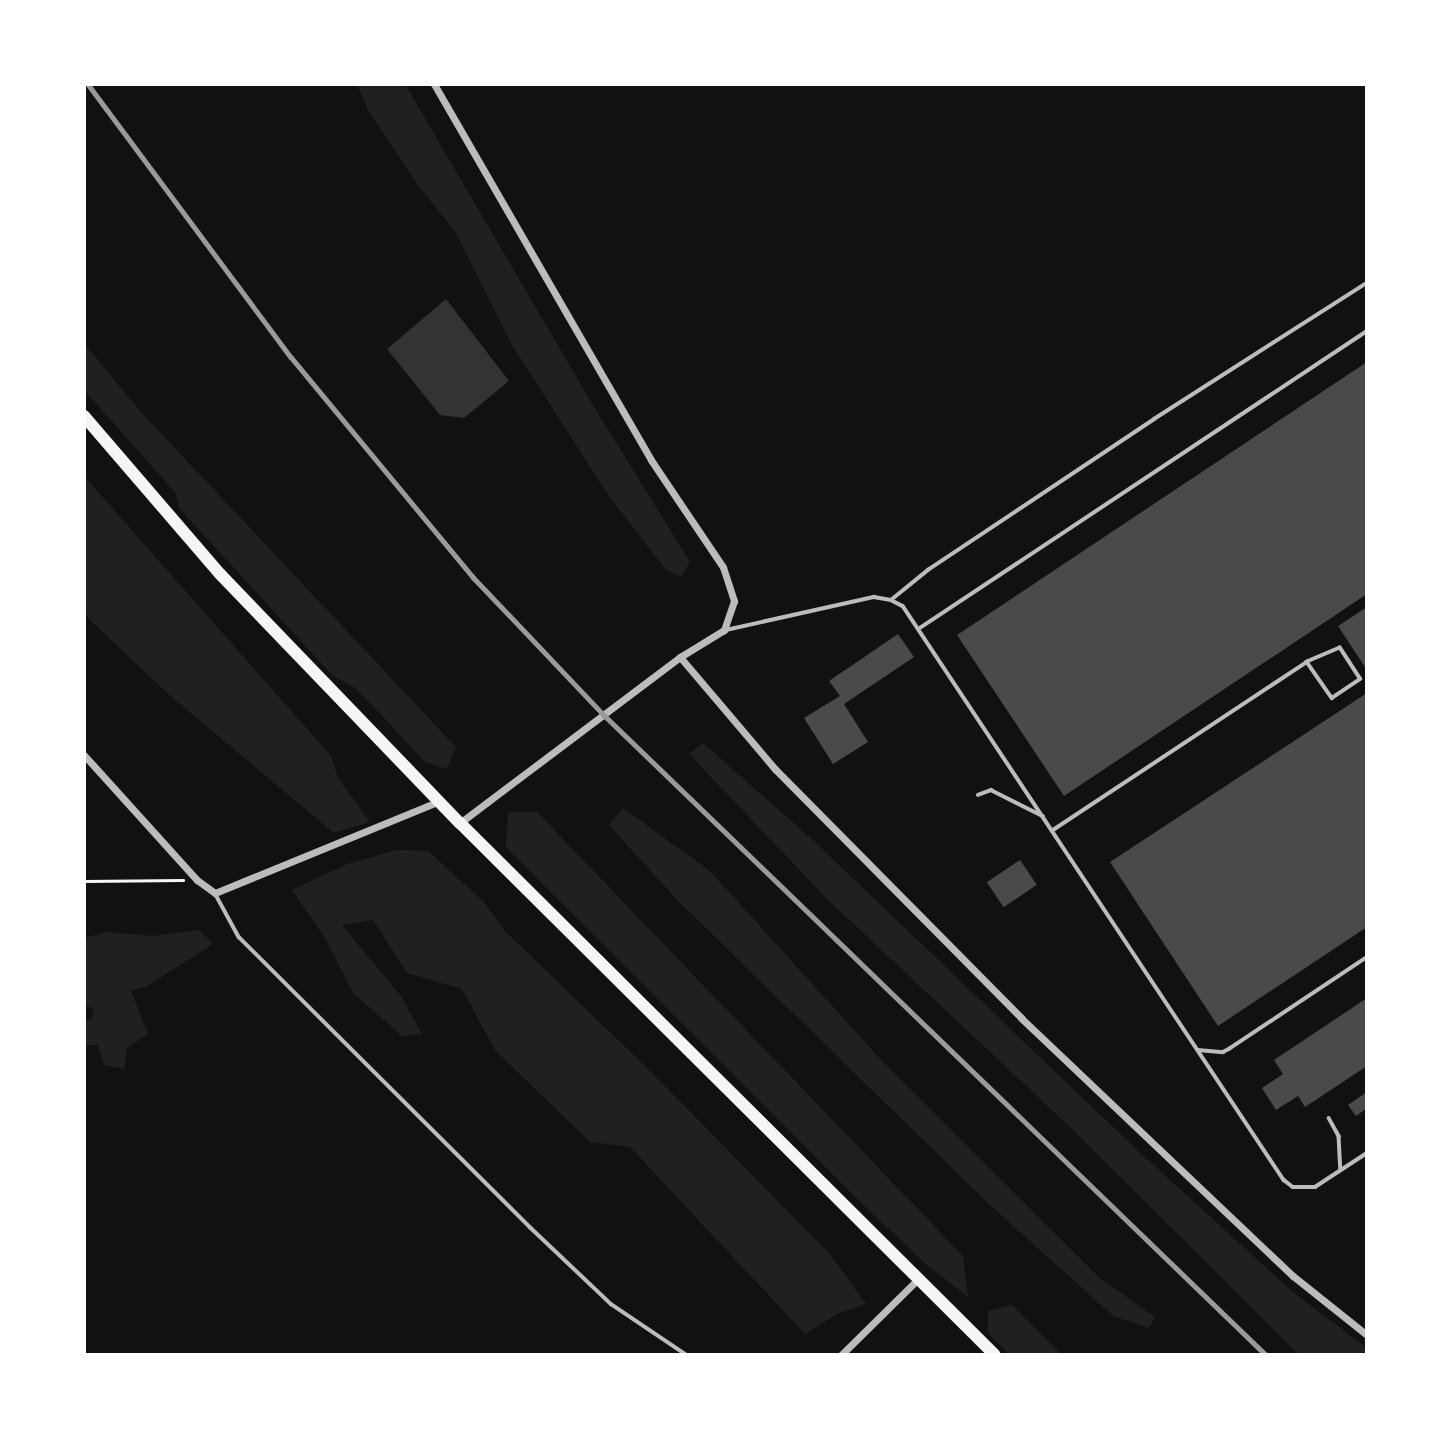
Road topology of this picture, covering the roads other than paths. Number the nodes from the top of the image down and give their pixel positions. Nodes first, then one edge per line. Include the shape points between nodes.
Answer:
1 (434, 84) edge
2 (1367, 283) edge
3 (1367, 331) edge
4 (84, 416) edge
5 (891, 600) junction
6 (919, 628) junction
7 (724, 630) junction
8 (680, 657) junction
9 (1307, 662) junction
10 (84, 755) edge
11 (978, 795) dead end
12 (439, 801) junction
13 (1044, 817) junction
14 (460, 823) junction
15 (1053, 830) junction
16 (215, 893) junction
17 (1367, 957) edge
18 (1198, 1050) junction
19 (1329, 1118) dead end
20 (1367, 1153) edge
21 (1341, 1170) junction
22 (919, 1279) junction
23 (1367, 1335) edge
24 (687, 1355) edge
25 (841, 1355) edge
26 (995, 1355) edge

1 - 7 street via 651,460 723,567 734,601
2 - 5 lane via 1154,419 928,570
3 - 6 lane
4 - 12 main road via 220,574
5 - 6 lane via 903,606
5 - 7 lane via 874,597
6 - 13 lane
7 - 8 street
8 - 14 street
8 - 23 street via 776,770 1021,1017 1293,1276
9 - 9 lane via 1332,698 1360,678 1340,648
9 - 15 lane
10 - 16 street via 197,880
11 - 13 lane via 991,790
12 - 14 main road
12 - 16 street
13 - 15 lane
14 - 22 main road
15 - 18 lane
16 - 24 lane via 240,937 530,1227 611,1304
17 - 18 lane via 1229,1049
18 - 21 lane via 1284,1180 1293,1187 1315,1187
19 - 21 lane via 1339,1136
20 - 21 lane
22 - 25 street
22 - 26 main road

